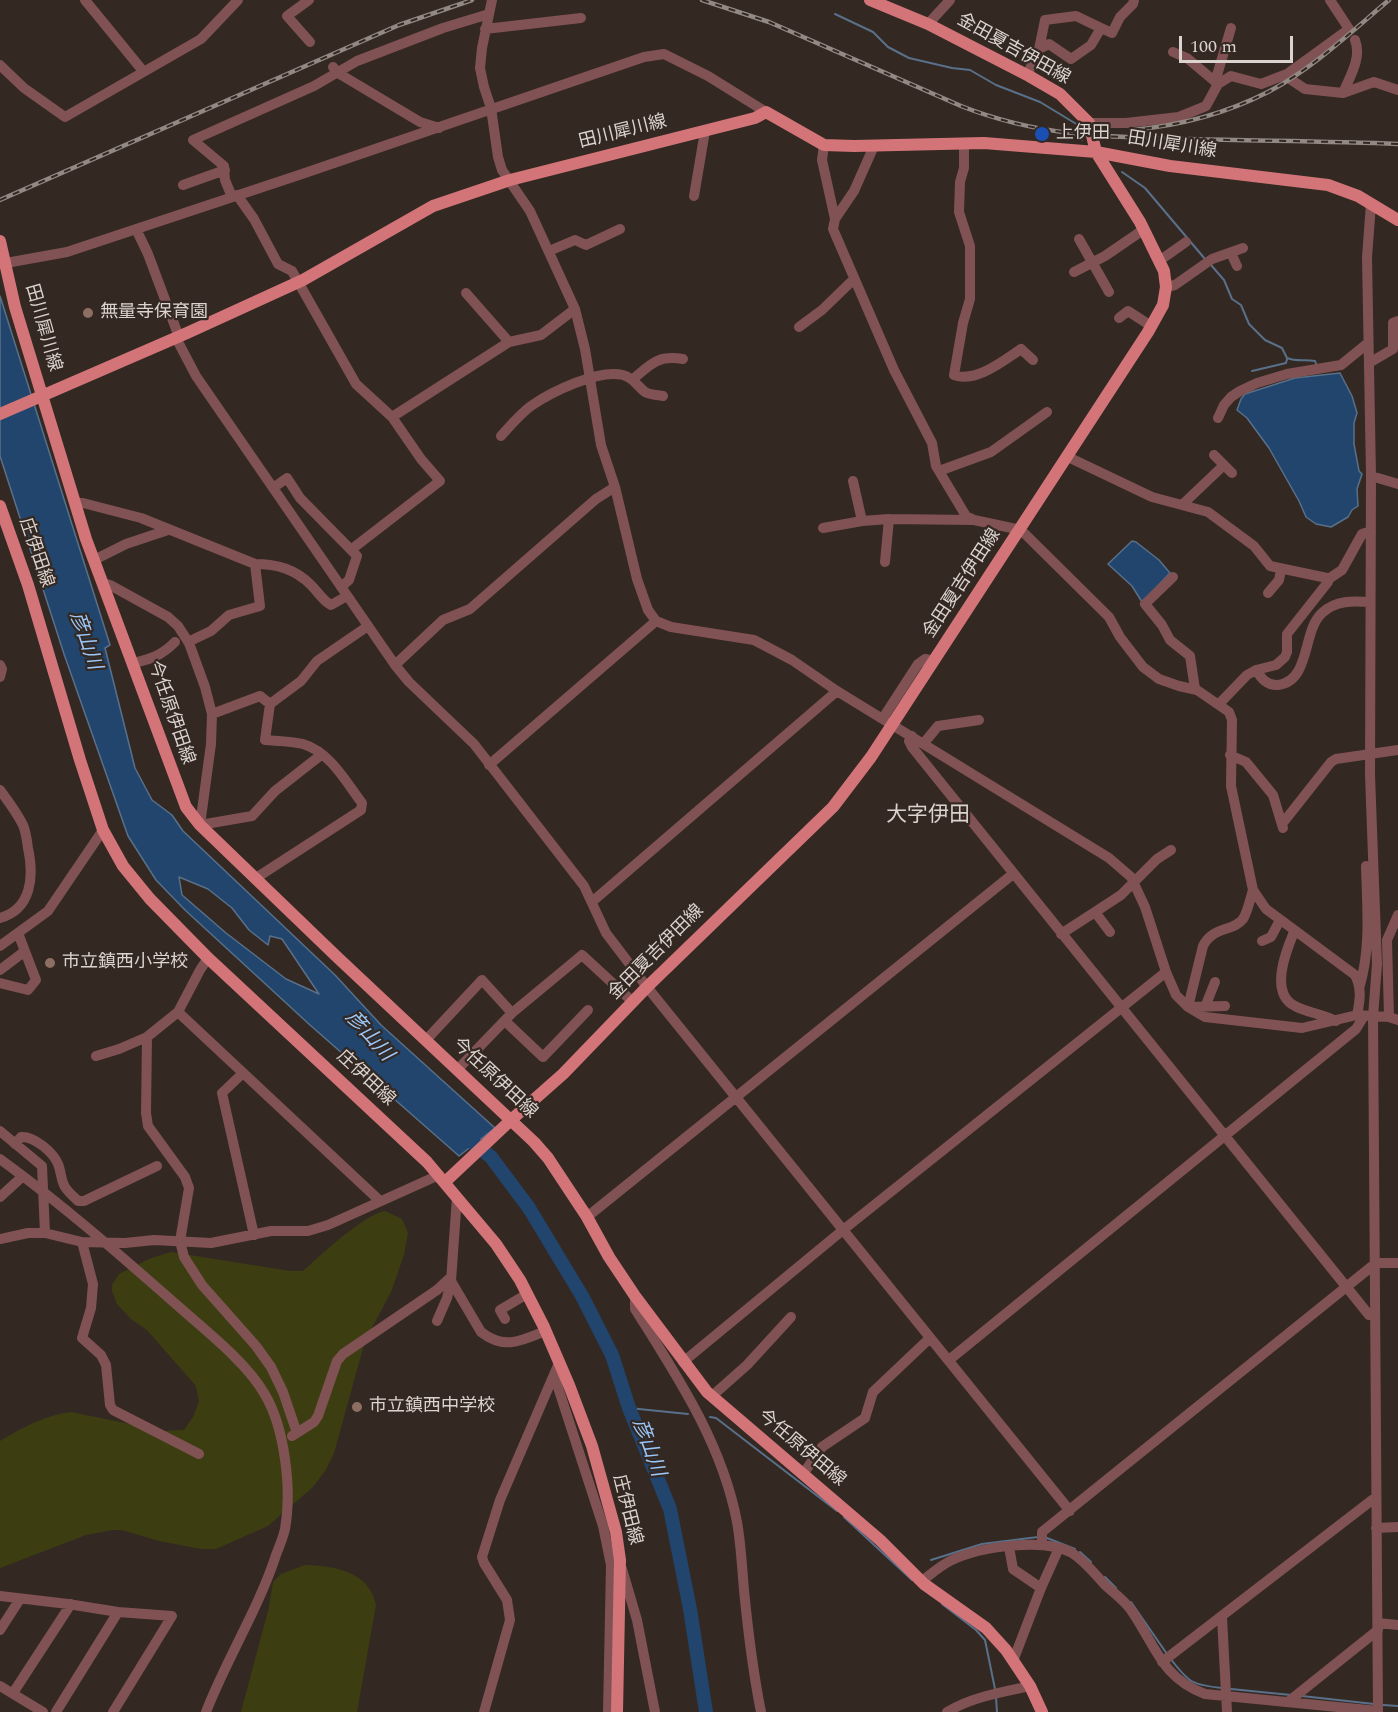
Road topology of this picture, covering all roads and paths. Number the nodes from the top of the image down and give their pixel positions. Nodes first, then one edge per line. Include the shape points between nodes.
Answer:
1 (85, 0) edge
2 (238, 0) edge
3 (309, 0) edge
4 (492, 0) edge
5 (870, 0) edge
6 (950, 0) edge
7 (1134, 0) edge
8 (1330, 0) edge
9 (489, 14) junction
10 (581, 18) dead end
11 (928, 24) junction
12 (1101, 28) junction
13 (1231, 28) dead end
14 (485, 29) junction
15 (1355, 40) dead end
16 (310, 42) dead end
17 (1039, 49) junction
18 (1173, 52) dead end
19 (0, 65) edge
20 (335, 70) junction
21 (143, 71) junction
22 (1287, 74) junction
23 (1028, 75) junction
24 (1217, 83) junction
25 (1398, 90) edge
26 (1343, 93) junction
27 (491, 108) junction
28 (766, 112) junction
29 (1089, 123) junction
30 (439, 128) junction
31 (705, 130) junction
32 (964, 144) junction
33 (824, 145) junction
34 (874, 146) junction
35 (1096, 152) junction
36 (225, 170) junction
37 (510, 180) junction
38 (183, 185) dead end
39 (234, 196) junction
40 (693, 196) dead end
41 (1371, 204) junction
42 (835, 219) junction
43 (1398, 220) edge
44 (136, 229) junction
45 (620, 229) dead end
46 (1143, 230) junction
47 (1079, 239) dead end
48 (0, 242) edge
49 (1186, 242) dead end
50 (1242, 249) dead end
51 (549, 251) junction
52 (1231, 253) junction
53 (1159, 261) junction
54 (6, 263) junction
55 (1091, 263) junction
56 (1237, 266) dead end
57 (1074, 272) dead end
58 (854, 279) junction
59 (298, 282) junction
60 (1166, 287) junction
61 (1109, 292) dead end
62 (466, 293) dead end
63 (575, 309) junction
64 (1119, 318) dead end
65 (1398, 321) edge
66 (1151, 326) junction
67 (799, 327) dead end
68 (177, 337) junction
69 (509, 342) junction
70 (1368, 343) junction
71 (1396, 352) edge
72 (683, 359) dead end
73 (1033, 360) dead end
74 (1369, 363) junction
75 (590, 378) junction
76 (633, 379) junction
77 (663, 396) dead end
78 (44, 397) junction
79 (1047, 412) dead end
80 (0, 414) edge
81 (392, 417) junction
82 (1218, 418) dead end
83 (501, 436) dead end
84 (1214, 455) dead end
85 (1068, 457) junction
86 (939, 471) junction
87 (1371, 476) junction
88 (853, 482) dead end
89 (1398, 484) edge
90 (273, 488) junction
91 (615, 488) junction
92 (75, 503) junction
93 (1183, 504) junction
94 (0, 506) edge
95 (889, 519) junction
96 (974, 520) junction
97 (862, 521) junction
98 (822, 528) dead end
99 (168, 530) junction
100 (1021, 530) junction
101 (1371, 531) junction
102 (5, 535) edge
103 (352, 549) junction
104 (94, 560) junction
105 (885, 562) dead end
106 (255, 564) junction
107 (1281, 570) junction
108 (1173, 577) dead end
109 (1327, 580) junction
110 (103, 584) junction
111 (344, 591) junction
112 (1268, 593) dead end
113 (1370, 602) junction
114 (656, 621) junction
115 (368, 626) junction
116 (175, 642) dead end
117 (188, 642) junction
118 (134, 663) junction
119 (395, 664) junction
120 (0, 665) edge
121 (1256, 670) junction
122 (0, 677) edge
123 (1195, 689) junction
124 (837, 691) junction
125 (270, 704) junction
126 (1219, 704) junction
127 (212, 714) junction
128 (979, 720) dead end
129 (888, 721) junction
130 (912, 736) junction
131 (924, 743) junction
132 (1398, 750) edge
133 (321, 754) junction
134 (1367, 754) junction
135 (1230, 755) junction
136 (489, 765) junction
137 (0, 790) edge
138 (200, 825) junction
139 (104, 830) junction
140 (1171, 850) dead end
141 (1013, 874) junction
142 (256, 878) junction
143 (1134, 883) junction
144 (1253, 890) junction
145 (592, 901) junction
146 (1095, 912) junction
147 (1398, 915) edge
148 (0, 918) edge
149 (1280, 920) junction
150 (1110, 932) dead end
151 (1294, 932) junction
152 (18, 933) junction
153 (1061, 934) junction
154 (1262, 941) dead end
155 (0, 946) edge
156 (25, 951) junction
157 (208, 958) junction
158 (0, 970) edge
159 (1166, 972) junction
160 (1215, 982) dead end
161 (0, 983) edge
162 (1360, 985) junction
163 (647, 987) junction
164 (633, 1002) junction
165 (1225, 1006) dead end
166 (1120, 1007) junction
167 (1188, 1007) junction
168 (1205, 1007) junction
169 (588, 1010) dead end
170 (178, 1012) junction
171 (1365, 1016) junction
172 (508, 1017) junction
173 (1393, 1018) edge
174 (1336, 1020) junction
175 (147, 1037) junction
176 (426, 1040) junction
177 (96, 1056) dead end
178 (458, 1069) junction
179 (243, 1073) junction
180 (736, 1098) junction
181 (512, 1120) junction
182 (0, 1131) edge
183 (1225, 1136) junction
184 (15, 1144) junction
185 (0, 1159) edge
186 (157, 1166) dead end
187 (23, 1176) junction
188 (445, 1178) junction
189 (0, 1197) edge
190 (457, 1197) junction
191 (380, 1201) junction
192 (587, 1217) junction
193 (843, 1230) junction
194 (45, 1233) junction
195 (254, 1235) junction
196 (0, 1239) edge
197 (180, 1241) junction
198 (82, 1242) junction
199 (1376, 1263) junction
200 (1398, 1263) edge
201 (451, 1279) junction
202 (1347, 1287) junction
203 (527, 1294) junction
204 (635, 1296) junction
205 (1375, 1315) junction
206 (791, 1317) dead end
207 (505, 1319) dead end
208 (437, 1321) dead end
209 (545, 1331) junction
210 (930, 1338) junction
211 (949, 1360) junction
212 (683, 1362) junction
213 (557, 1369) junction
214 (712, 1396) junction
215 (297, 1433) junction
216 (282, 1443) junction
217 (199, 1454) dead end
218 (803, 1474) junction
219 (1376, 1497) junction
220 (1070, 1511) junction
221 (1398, 1527) edge
222 (1376, 1528) junction
223 (1042, 1540) junction
224 (1009, 1547) junction
225 (1059, 1548) junction
226 (620, 1560) junction
227 (922, 1581) junction
228 (1041, 1588) junction
229 (0, 1596) edge
230 (20, 1599) junction
231 (71, 1604) junction
232 (118, 1612) junction
233 (1222, 1617) junction
234 (1398, 1625) edge
235 (1378, 1626) junction
236 (0, 1630) edge
237 (1167, 1658) junction
238 (1013, 1661) junction
239 (0, 1686) edge
240 (1030, 1686) junction
241 (1226, 1691) junction
242 (13, 1693) junction
243 (1289, 1701) junction
244 (1378, 1711) edge
245 (43, 1712) edge
246 (56, 1712) edge
247 (113, 1712) edge
248 (206, 1712) edge
249 (484, 1712) edge
250 (608, 1712) edge
251 (617, 1712) edge
252 (655, 1712) edge
253 (761, 1712) edge
254 (947, 1712) edge
255 (1042, 1712) edge
256 (1227, 1712) edge

1 - 21 street
2 - 21 street via 201,39
3 - 16 street via 287,16
4 - 9 street
5 - 11 main road, 金田夏吉伊田線
6 - 11 street
7 - 12 street via 1112,33
8 - 22 street via 1349,29
9 - 14 street
9 - 20 street
10 - 14 street
11 - 23 main road, 金田夏吉伊田線
12 - 17 street via 1091,45 1071,59 1049,44
12 - 17 street via 1076,16 1045,20
13 - 24 street
14 - 27 street via 480,68
15 - 26 street via 1356,62
17 - 23 street
18 - 24 street via 1187,58
19 - 21 street via 65,117
20 - 30 street via 420,122
20 - 36 street via 314,86 193,140
22 - 24 street via 1261,84 1231,76
22 - 26 street via 1305,89
23 - 29 main road, 金田夏吉伊田線 via 1060,94
24 - 29 street via 1206,106 1179,117
25 - 26 street via 1374,82
27 - 28 street via 644,57 664,54
27 - 30 street
27 - 37 street via 498,157
28 - 31 main road, 田川犀川線
28 - 33 main road, 田川犀川線
29 - 35 main road
30 - 39 street
31 - 37 main road, 田川犀川線
31 - 40 street
32 - 34 main road, 田川犀川線
32 - 35 main road, 田川犀川線
32 - 73 street via 959,213 970,246 970,299 954,375 963,378 993,368 1021,349
33 - 34 main road, 田川犀川線
33 - 42 street via 822,160
34 - 42 street via 855,191
35 - 41 main road, 田川犀川線 via 1170,166 1329,185
35 - 46 main road
36 - 38 street
36 - 39 street via 225,180
37 - 51 street
37 - 59 main road, 田川犀川線 via 432,207
39 - 44 street
39 - 59 street via 254,219 278,264 292,271
41 - 43 main road, 田川犀川線
41 - 70 street
42 - 58 street via 833,229
44 - 54 street via 67,252
44 - 68 street
45 - 51 street via 586,245 575,240
46 - 53 main road
46 - 55 street
47 - 55 street
48 - 54 main road, 田川犀川線
49 - 53 street
50 - 52 street
51 - 63 street
52 - 56 street
52 - 60 street
53 - 60 main road
54 - 78 main road, 田川犀川線 via 15,307
55 - 57 street
55 - 61 street
58 - 67 street
58 - 86 street via 932,443
59 - 68 main road, 田川犀川線
59 - 81 street via 356,384
60 - 66 main road, 金田夏吉伊田線 via 1163,305
62 - 69 street
63 - 69 street via 541,335
63 - 75 street
64 - 66 street via 1128,311
65 - 71 street via 1393,323
66 - 85 main road, 金田夏吉伊田線
68 - 78 main road, 田川犀川線
68 - 90 street via 196,376
69 - 81 street
70 - 74 street
70 - 82 street via 1341,365 1272,378 1240,391 1224,405
71 - 74 street
72 - 76 street via 668,357 650,364
74 - 87 street
75 - 76 street via 615,374
75 - 83 street via 529,407
75 - 91 street via 601,445
76 - 77 street via 646,393
78 - 80 main road
78 - 92 main road, 今任原伊田線
79 - 86 street via 991,452
81 - 103 street via 440,481
84 - 93 street via 1228,469
85 - 93 street via 1152,497
85 - 100 main road, 金田夏吉伊田線
86 - 96 street via 966,516
87 - 89 street
87 - 101 street
88 - 97 street
90 - 103 street via 287,478 300,498
90 - 111 street
91 - 114 street via 637,579
91 - 119 street via 597,499 470,609 443,620
92 - 99 street via 131,515
92 - 104 main road, 今任原伊田線
93 - 107 street via 1208,512 1254,546 1270,566
94 - 102 main road, 庄伊田線
95 - 96 street
95 - 97 street
95 - 105 street
96 - 100 street
97 - 98 street
99 - 104 street
99 - 106 street
100 - 123 street via 1109,617 1143,667 1159,679
100 - 129 main road, 金田夏吉伊田線 via 934,662
101 - 109 street via 1362,534 1342,570
101 - 113 street
102 - 139 main road, 庄伊田線 via 28,585
103 - 111 street via 356,562
104 - 110 main road, 今任原伊田線
106 - 111 street via 272,564 300,574 328,604 335,604
106 - 117 street via 260,606 229,615
107 - 109 street
107 - 112 street via 1279,580
108 - 123 street via 1145,604 1170,640 1190,656
109 - 121 street via 1287,634 1285,657 1276,665
110 - 117 street via 168,617
110 - 118 main road, 今任原伊田線
111 - 115 street
113 - 121 street via 1346,600 1322,613 1292,679 1271,685
113 - 134 street
114 - 124 street via 671,627 754,640
114 - 136 street
115 - 119 street
115 - 125 street via 318,661 301,681
116 - 118 street via 153,659
117 - 127 street
118 - 138 main road, 今任原伊田線 via 176,784
119 - 136 street via 474,744
120 - 122 street
121 - 126 street
123 - 126 street
124 - 129 street
124 - 145 street
125 - 127 street via 260,696
125 - 133 street via 265,740 304,744
126 - 135 street via 1232,720
127 - 138 street
128 - 131 street via 938,726
129 - 130 street
129 - 163 main road, 金田夏吉伊田線 via 871,757 833,807
130 - 131 street
130 - 141 street via 912,747
131 - 143 street via 1109,858
132 - 134 street
133 - 138 street via 275,791 252,816
133 - 142 street via 348,781 362,803 361,810
134 - 135 street via 1331,762 1282,826 1273,795 1246,762
134 - 162 street via 1367,944
134 - 171 street via 1377,964
135 - 144 street via 1231,786
136 - 145 street
137 - 148 street via 24,828 32,878 23,903
138 - 142 main road, 今任原伊田線
139 - 152 street via 48,911
139 - 157 main road, 庄伊田線 via 123,866 143,891
140 - 143 street
141 - 153 street
141 - 180 street
142 - 176 main road, 今任原伊田線
143 - 146 street
143 - 159 street
144 - 149 street via 1266,909
144 - 167 street via 1242,919 1206,939
145 - 163 street via 606,933
146 - 150 street
146 - 153 street
147 - 173 street via 1387,940
149 - 151 street
149 - 154 street via 1271,937
151 - 162 street via 1346,967
151 - 174 street via 1281,970 1286,997 1296,1007
152 - 155 street
152 - 156 street
153 - 166 street
156 - 158 street
156 - 161 street via 36,980 28,990
157 - 170 street
157 - 188 main road, 庄伊田線
159 - 166 street
159 - 167 street via 1176,995
160 - 168 street
162 - 171 street
163 - 164 main road, 金田夏吉伊田線
163 - 180 street
164 - 172 street via 582,955
164 - 181 main road, 金田夏吉伊田線 via 564,1074
165 - 168 street
166 - 183 street
166 - 193 street
167 - 168 street
167 - 174 street via 1205,1017 1302,1028
169 - 172 street via 543,1057
170 - 175 street
170 - 179 street
171 - 173 street
171 - 174 street
171 - 183 street via 1356,1029
171 - 199 street
172 - 176 street via 482,980
172 - 178 street
175 - 177 street
175 - 197 street via 148,1126 189,1188
176 - 178 main road, 今任原伊田線
178 - 181 main road, 今任原伊田線
179 - 191 street
179 - 195 street via 222,1093
180 - 192 street
180 - 193 street
181 - 188 main road, 金田夏吉伊田線
181 - 192 main road, 今任原伊田線 via 548,1158
182 - 184 street
183 - 202 street
183 - 211 street
184 - 186 street via 26,1136 54,1156 64,1186 78,1201
184 - 194 street via 42,1166
185 - 187 street
187 - 189 street
187 - 216 street via 135,1268 239,1362 264,1391
188 - 190 main road, 庄伊田線
188 - 191 street
190 - 201 street
190 - 203 main road, 庄伊田線 via 496,1244
191 - 195 street via 308,1231
192 - 204 main road, 今任原伊田線
193 - 210 street
193 - 212 street
194 - 196 street
194 - 198 street
195 - 197 street via 211,1243
197 - 198 street
197 - 215 street via 197,1279 271,1367
198 - 217 street via 93,1284 82,1338 106,1365 110,1405
199 - 200 street
199 - 202 street
199 - 205 street
201 - 208 street
201 - 209 street via 488,1338 518,1343
201 - 215 street via 343,1354 318,1416
202 - 205 street via 1369,1316
202 - 220 street
203 - 207 street via 500,1310
203 - 209 main road, 庄伊田線
204 - 212 main road, 今任原伊田線
204 - 253 street via 635,1309 688,1395 715,1449 729,1491 737,1523
205 - 219 street
206 - 214 street
209 - 213 main road, 庄伊田線
210 - 211 street
210 - 218 street via 873,1392 865,1418 822,1446
211 - 220 street
212 - 214 main road, 今任原伊田線
213 - 226 main road, 庄伊田線 via 592,1446
213 - 249 street via 500,1500 482,1557 507,1600 510,1620
213 - 250 street via 611,1565
214 - 218 main road, 今任原伊田線
215 - 216 street
216 - 248 street via 287,1477 285,1529 266,1586
218 - 227 main road, 今任原伊田線
219 - 222 street
219 - 233 street
220 - 223 street
221 - 222 street
222 - 235 street
223 - 224 street
223 - 225 street
224 - 227 street via 963,1555
224 - 228 street via 1013,1569
225 - 228 street
225 - 237 street via 1073,1554 1130,1608
226 - 251 main road, 庄伊田線
226 - 252 street via 637,1620
227 - 238 main road, 今任原伊田線 via 986,1628
228 - 238 street
229 - 230 street
230 - 231 street
230 - 236 street
231 - 232 street
231 - 242 street
232 - 246 street
232 - 247 street via 172,1616
233 - 237 street
233 - 241 street
234 - 235 street
235 - 243 street
235 - 244 street
237 - 241 street via 1188,1688 1205,1694
238 - 240 main road, 今任原伊田線
239 - 242 street
240 - 254 street via 988,1695
240 - 255 main road, 今任原伊田線
241 - 243 street
241 - 256 street
242 - 245 street
243 - 244 street

